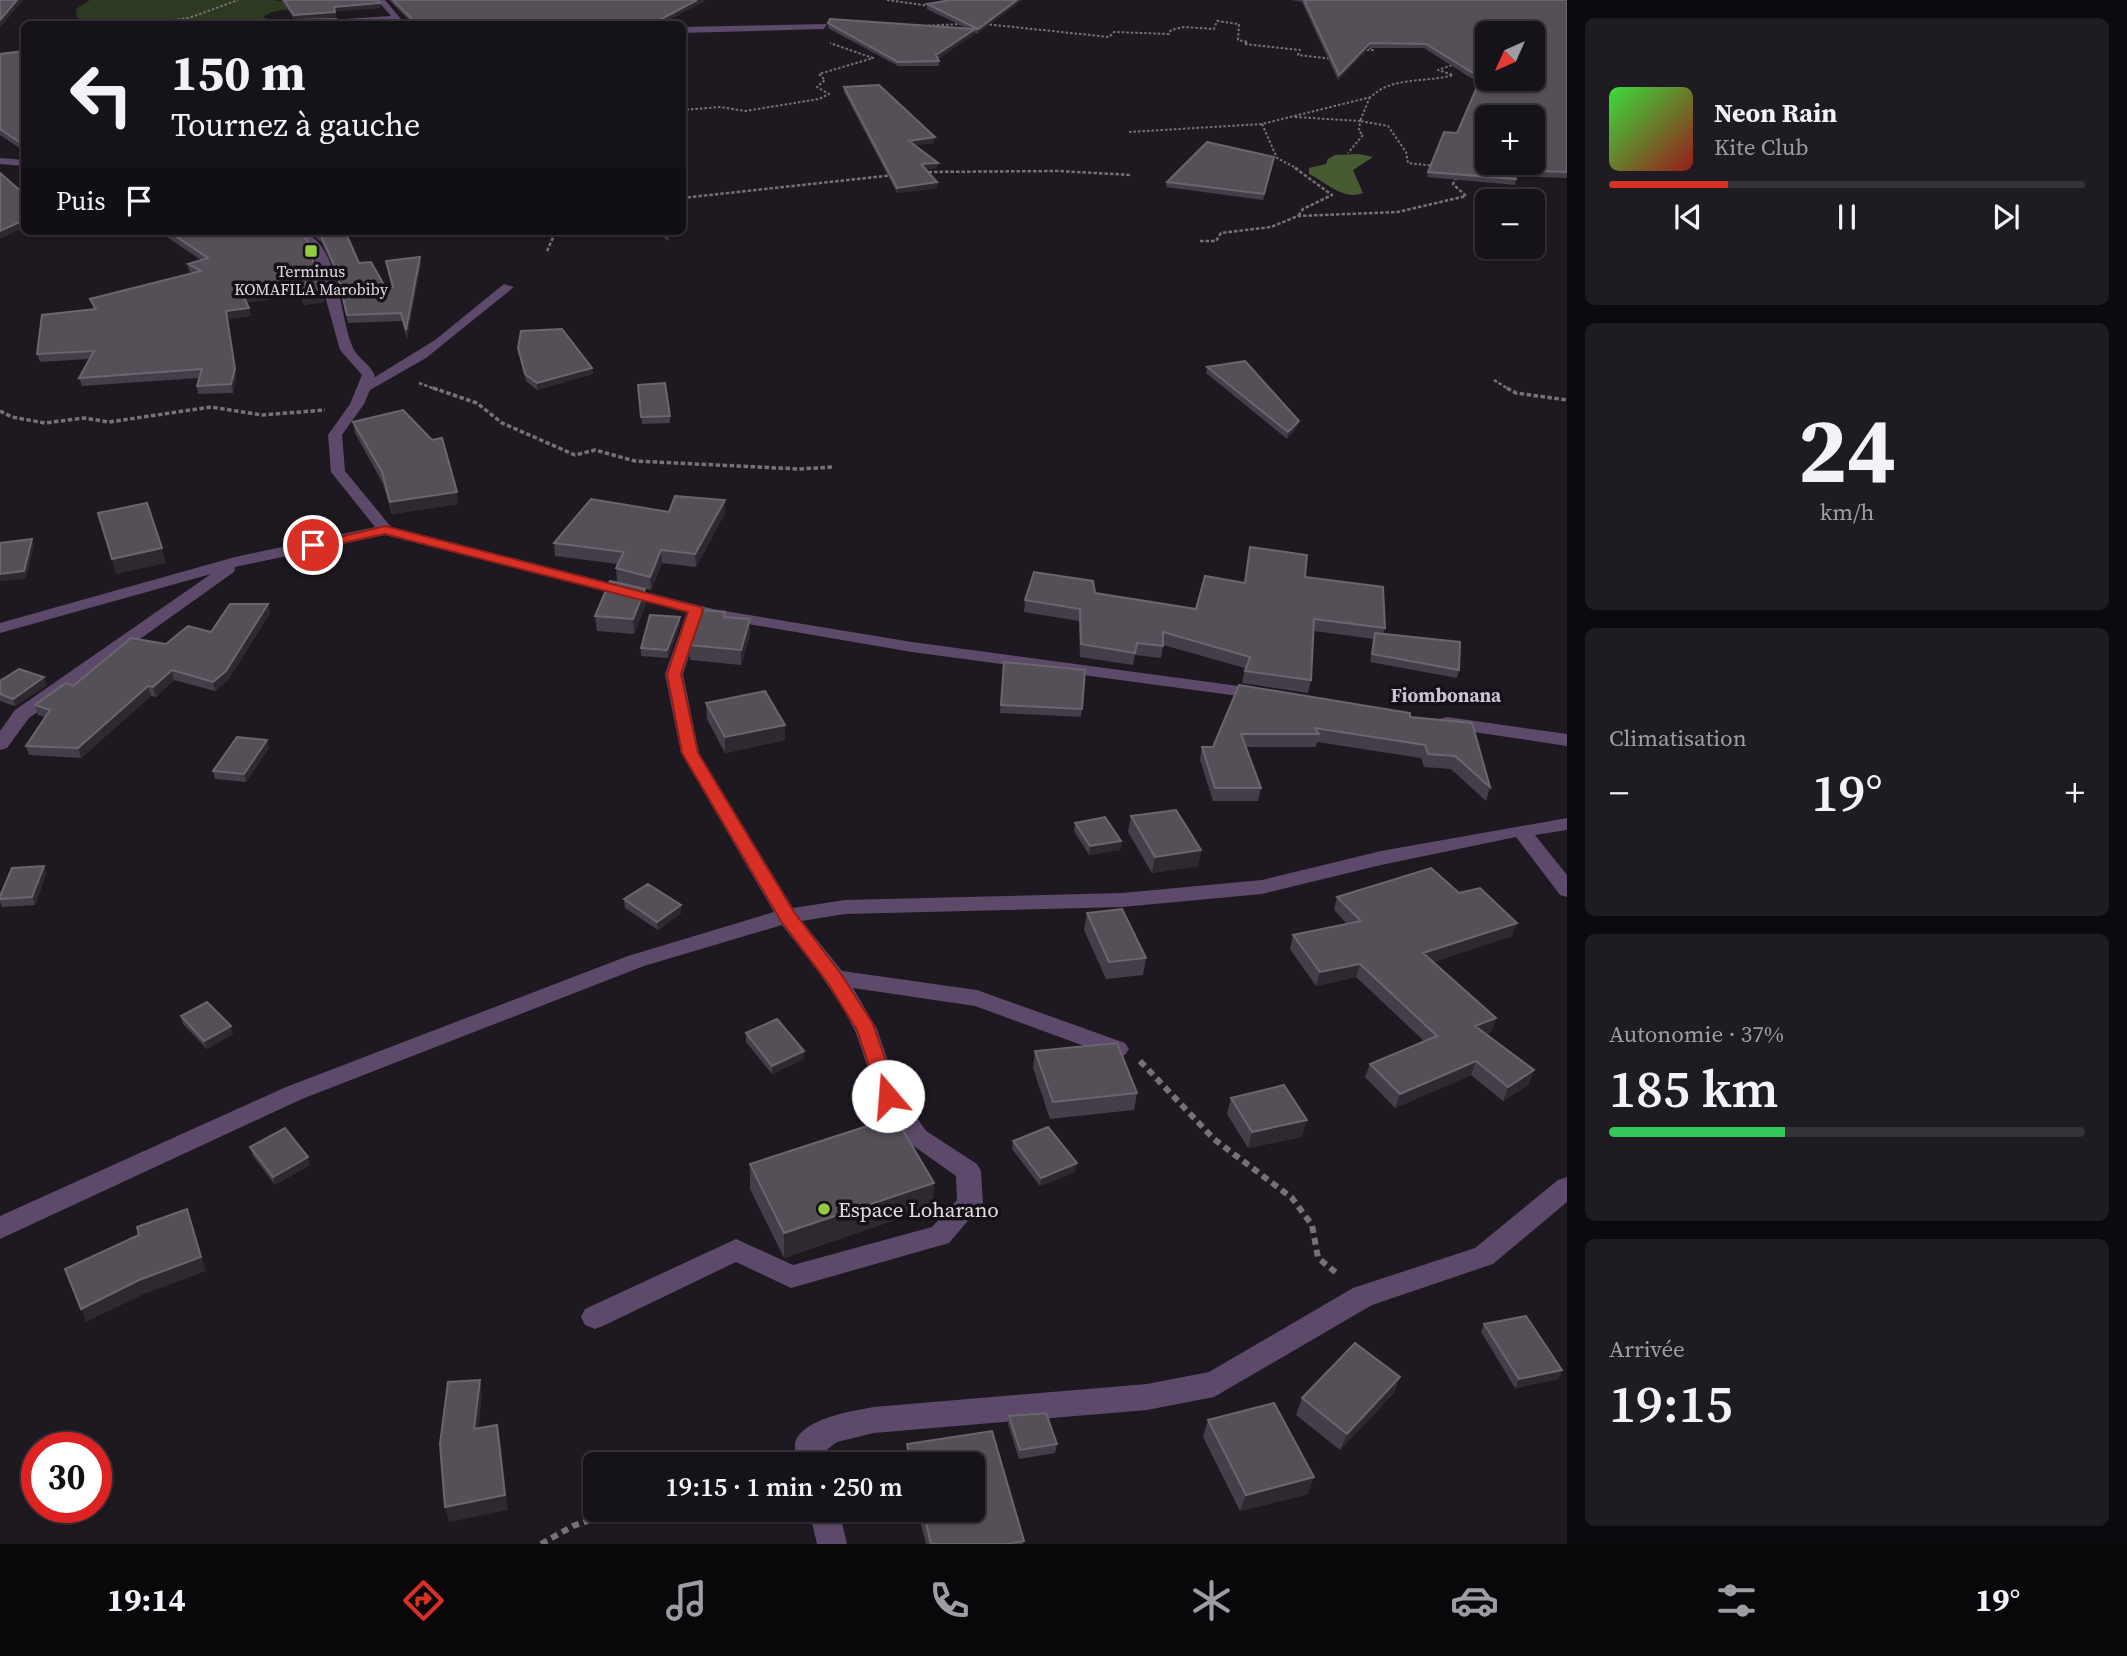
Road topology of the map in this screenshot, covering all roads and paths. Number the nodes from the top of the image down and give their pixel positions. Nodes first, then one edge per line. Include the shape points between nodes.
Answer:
1 (238, 0) edge
2 (381, 0) edge
3 (887, 0) edge
4 (930, 6) edge
5 (167, 21) edge
6 (400, 21) edge
7 (968, 24) edge
8 (979, 24) edge
9 (824, 26) dead end
10 (915, 26) edge
11 (686, 30) edge
12 (826, 41) dead end
13 (1364, 45) edge
14 (1362, 50) edge
15 (1338, 60) edge
16 (1457, 64) edge
17 (1370, 97) junction
18 (686, 110) edge
19 (1290, 116) junction
20 (1360, 121) junction
21 (1262, 124) junction
22 (1129, 132) dead end
23 (1348, 153) dead end
24 (0, 161) edge
25 (21, 163) edge
26 (1448, 167) edge
27 (1461, 169) edge
28 (922, 172) edge
29 (900, 174) edge
30 (1132, 175) dead end
31 (686, 198) edge
32 (1298, 216) junction
33 (554, 235) edge
34 (319, 238) edge
35 (1200, 241) dead end
36 (547, 251) dead end
37 (508, 286) dead end
38 (400, 373) junction
39 (1494, 380) dead end
40 (363, 388) junction
41 (1567, 400) edge
42 (357, 404) junction
43 (0, 411) edge
44 (832, 467) dead end
45 (385, 530) junction
46 (241, 560) junction
47 (696, 610) junction
48 (0, 628) edge
49 (1284, 697) edge
50 (1430, 720) edge
51 (1567, 740) edge
52 (0, 744) edge
53 (1567, 824) edge
54 (1521, 830) junction
55 (1567, 890) edge
56 (787, 916) junction
57 (835, 978) junction
58 (1117, 1049) joint
59 (1567, 1187) edge
60 (0, 1228) edge
61 (1363, 1296) junction
62 (595, 1317) dead end
63 (810, 1452) edge
64 (584, 1522) edge
65 (827, 1522) edge
66 (541, 1544) edge
67 (832, 1544) edge

1 - 5 path
2 - 6 street
3 - 4 path
7 - 10 path
8 - 15 path via 1109,37 1114,32 1169,34 1184,27 1214,29 1217,21 1239,24 1238,40 1248,42 1244,44
9 - 11 street
12 - 18 path via 873,58 819,74 825,80 817,87 829,94 819,99 744,111
13 - 14 path via 1373,50
16 - 17 path via 1438,70 1453,75 1448,77 1389,84
17 - 19 path
17 - 20 path
19 - 20 path
19 - 21 path
20 - 23 path via 1363,135
20 - 26 path via 1388,127 1406,152 1408,163
21 - 22 path
21 - 32 path via 1277,158 1332,195
24 - 25 street
27 - 32 path via 1453,184 1466,196 1398,212
28 - 30 path
29 - 31 path
32 - 35 path via 1271,228 1221,233 1216,241
33 - 36 path
34 - 40 street via 347,350 369,375
37 - 38 street via 454,334
38 - 40 street
38 - 44 path via 430,389 477,403 502,424 575,455 595,450 635,461
39 - 41 path via 1516,393
40 - 42 street
42 - 43 path via 262,415 211,407 109,422 84,418 45,423
42 - 45 street via 335,435 338,472
45 - 46 street
45 - 47 street
46 - 48 street
46 - 52 street via 22,714
47 - 49 street via 912,647
47 - 56 street via 674,674 690,753
50 - 51 street
53 - 54 street
54 - 55 street
54 - 56 street via 1262,887 1122,900 845,907
56 - 57 street
56 - 60 street via 636,961 294,1093
57 - 58 street via 977,998
57 - 62 street via 866,1029 888,1096 917,1135 968,1171 970,1203 940,1235 791,1276 736,1250
58 - 61 path via 1143,1063 1214,1139 1292,1198 1312,1225 1318,1258
59 - 61 street via 1484,1256
61 - 63 street via 1214,1384 1147,1398 874,1420 830,1430 809,1445
64 - 66 path
65 - 67 street

